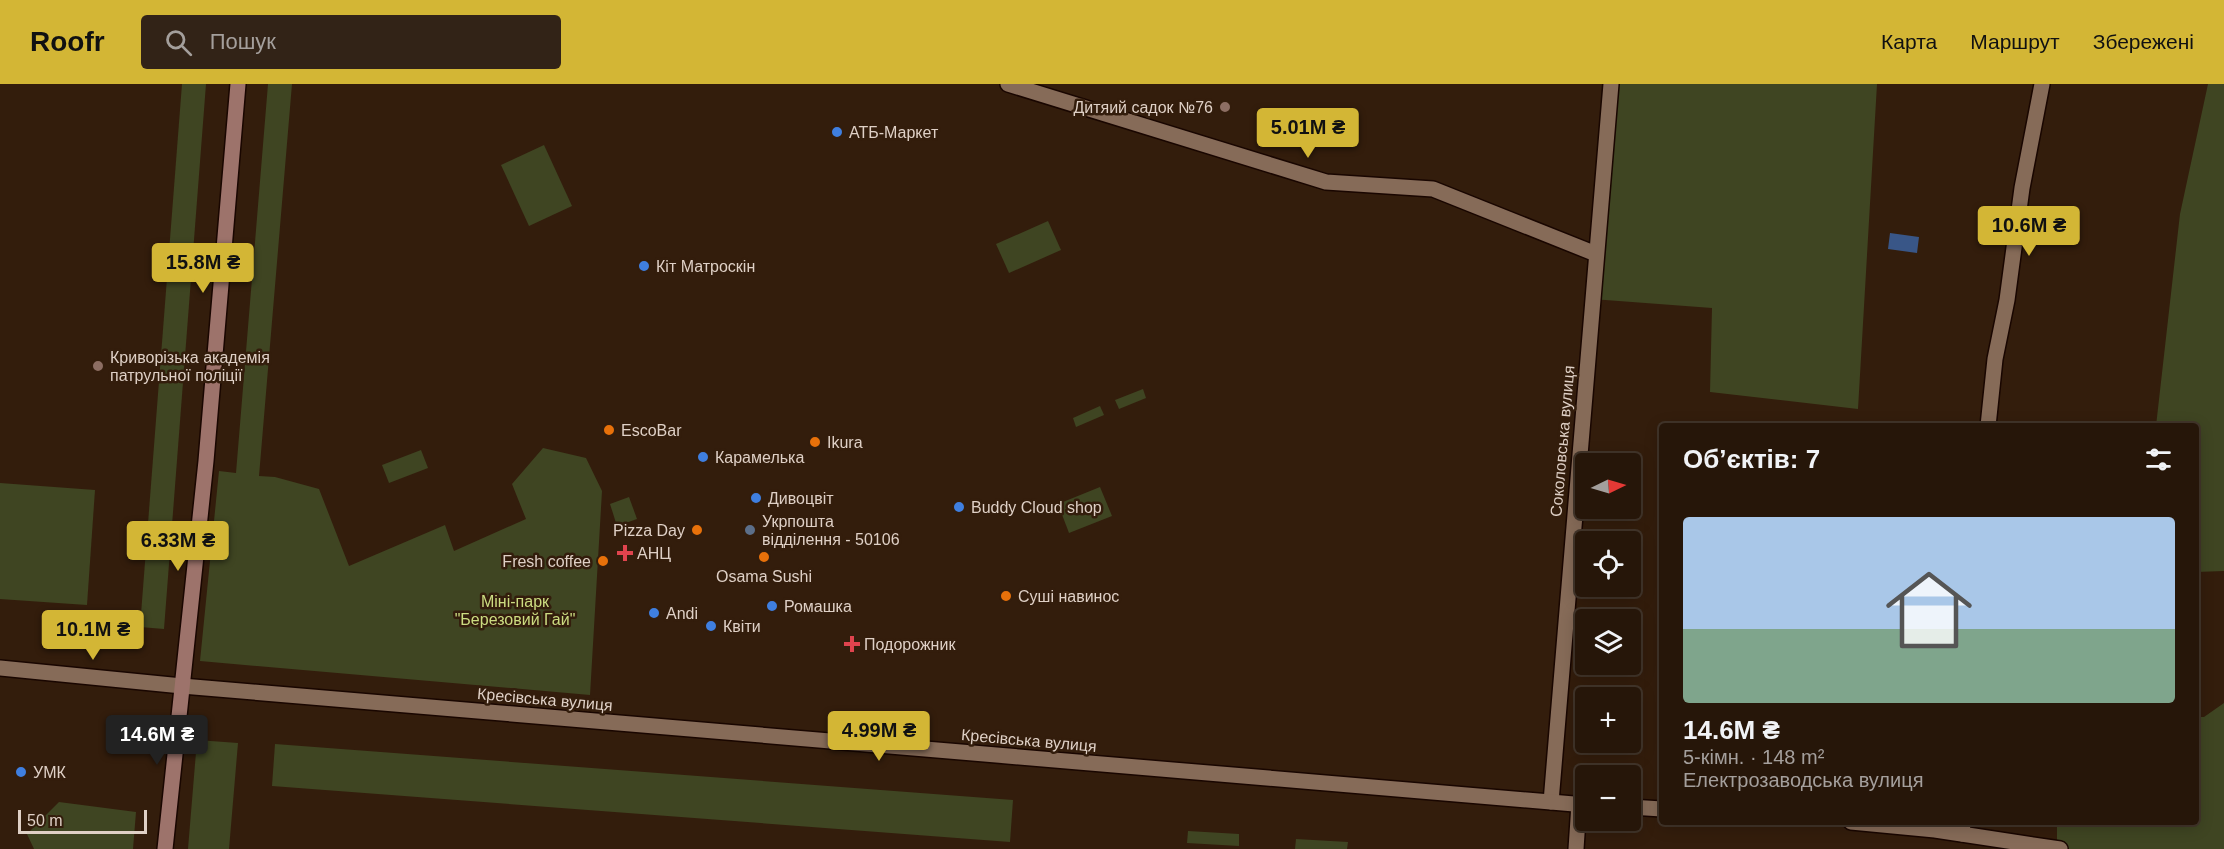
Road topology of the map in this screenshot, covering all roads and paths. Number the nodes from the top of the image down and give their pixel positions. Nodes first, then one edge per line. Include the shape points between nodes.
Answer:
1 (238, 84) edge
2 (1008, 84) edge
3 (1611, 84) edge
4 (2042, 84) edge
5 (1596, 254) junction
6 (1988, 423) edge
7 (0, 668) edge
8 (182, 686) junction
9 (1551, 802) junction
10 (1575, 804) edge
11 (1641, 808) edge
12 (1659, 809) edge
13 (1907, 825) edge
14 (1963, 828) edge
15 (1578, 831) edge
16 (165, 849) edge
17 (1576, 849) edge
18 (2060, 849) edge

1 - 8 main road via 206,461
2 - 5 street via 1326,182 1433,189
3 - 5 street, Соколовська вулиця
4 - 6 street via 2022,188
5 - 9 street, Соколовська вулиця
7 - 8 street, Кресівська вулиця
8 - 9 street, Кресівська вулиця
8 - 16 main road
9 - 10 street, Кресівська вулиця
11 - 12 street
13 - 14 street
14 - 18 street
15 - 17 street

